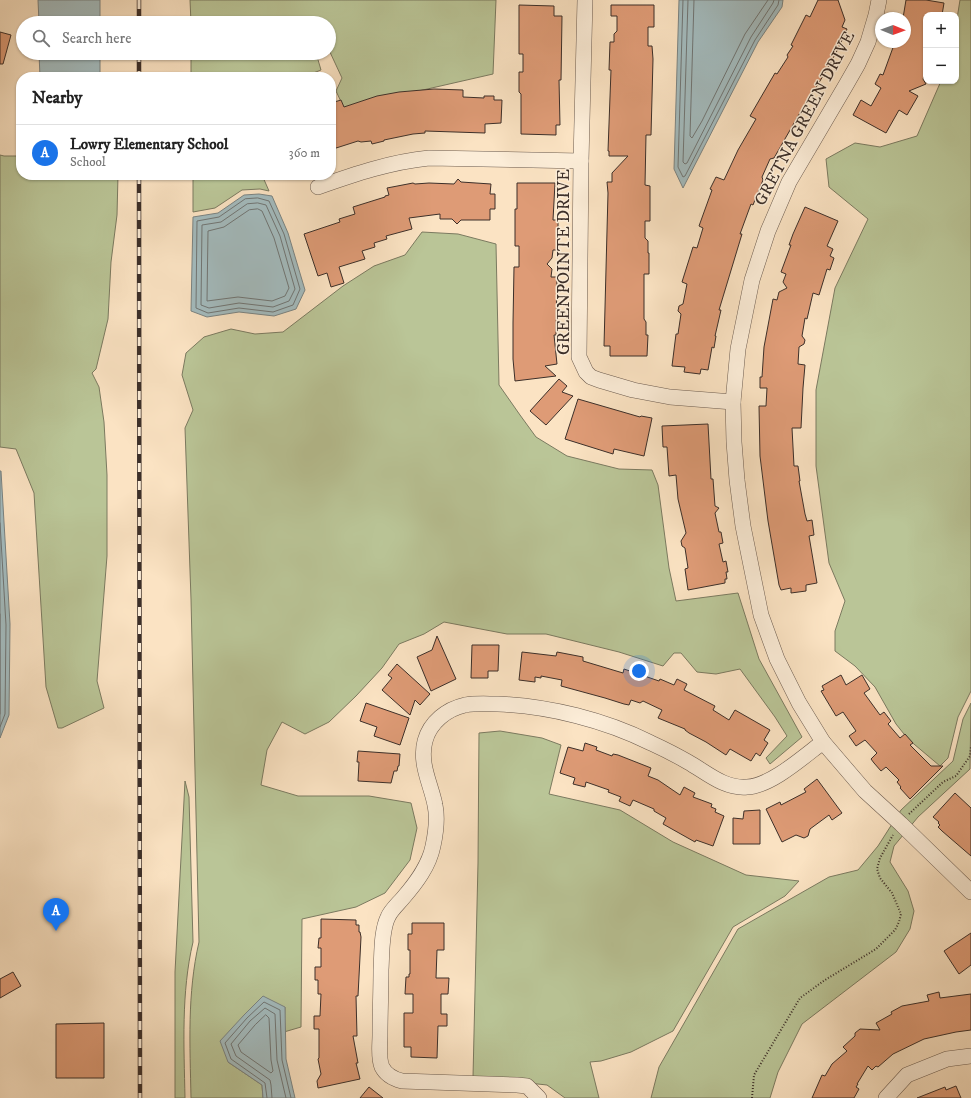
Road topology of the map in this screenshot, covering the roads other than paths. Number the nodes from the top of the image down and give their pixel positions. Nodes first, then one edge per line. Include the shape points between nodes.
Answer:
1 (586, 0) edge
2 (879, 0) edge
3 (581, 161) junction
4 (318, 187) dead end
5 (733, 402) junction
6 (823, 742) junction
7 (971, 892) edge
8 (971, 1056) edge
9 (539, 1098) edge
10 (886, 1098) edge

1 - 3 street, GREENPOINTE DRIVE
2 - 5 street, GRETNA GREEN DRIVE via 868,42 858,64 789,182 768,230 746,308 738,349
3 - 4 street via 429,158 367,170
3 - 5 street, GREENPOINTE DRIVE via 579,357 586,372 598,380 633,390 670,397
5 - 6 street, GRETNA GREEN DRIVE via 734,442 743,526 761,615 777,659 799,703
6 - 7 street, GRETNA GREEN DRIVE via 865,791 907,819
6 - 9 street via 768,781 746,788 734,787 720,781 636,736 597,721 570,715 513,705 466,705 440,716 432,726 425,740 423,756 435,805 435,834 432,853 424,870 388,917 384,929 380,1026 382,1067 394,1079 402,1081 527,1086
8 - 10 street via 947,1059 907,1075

